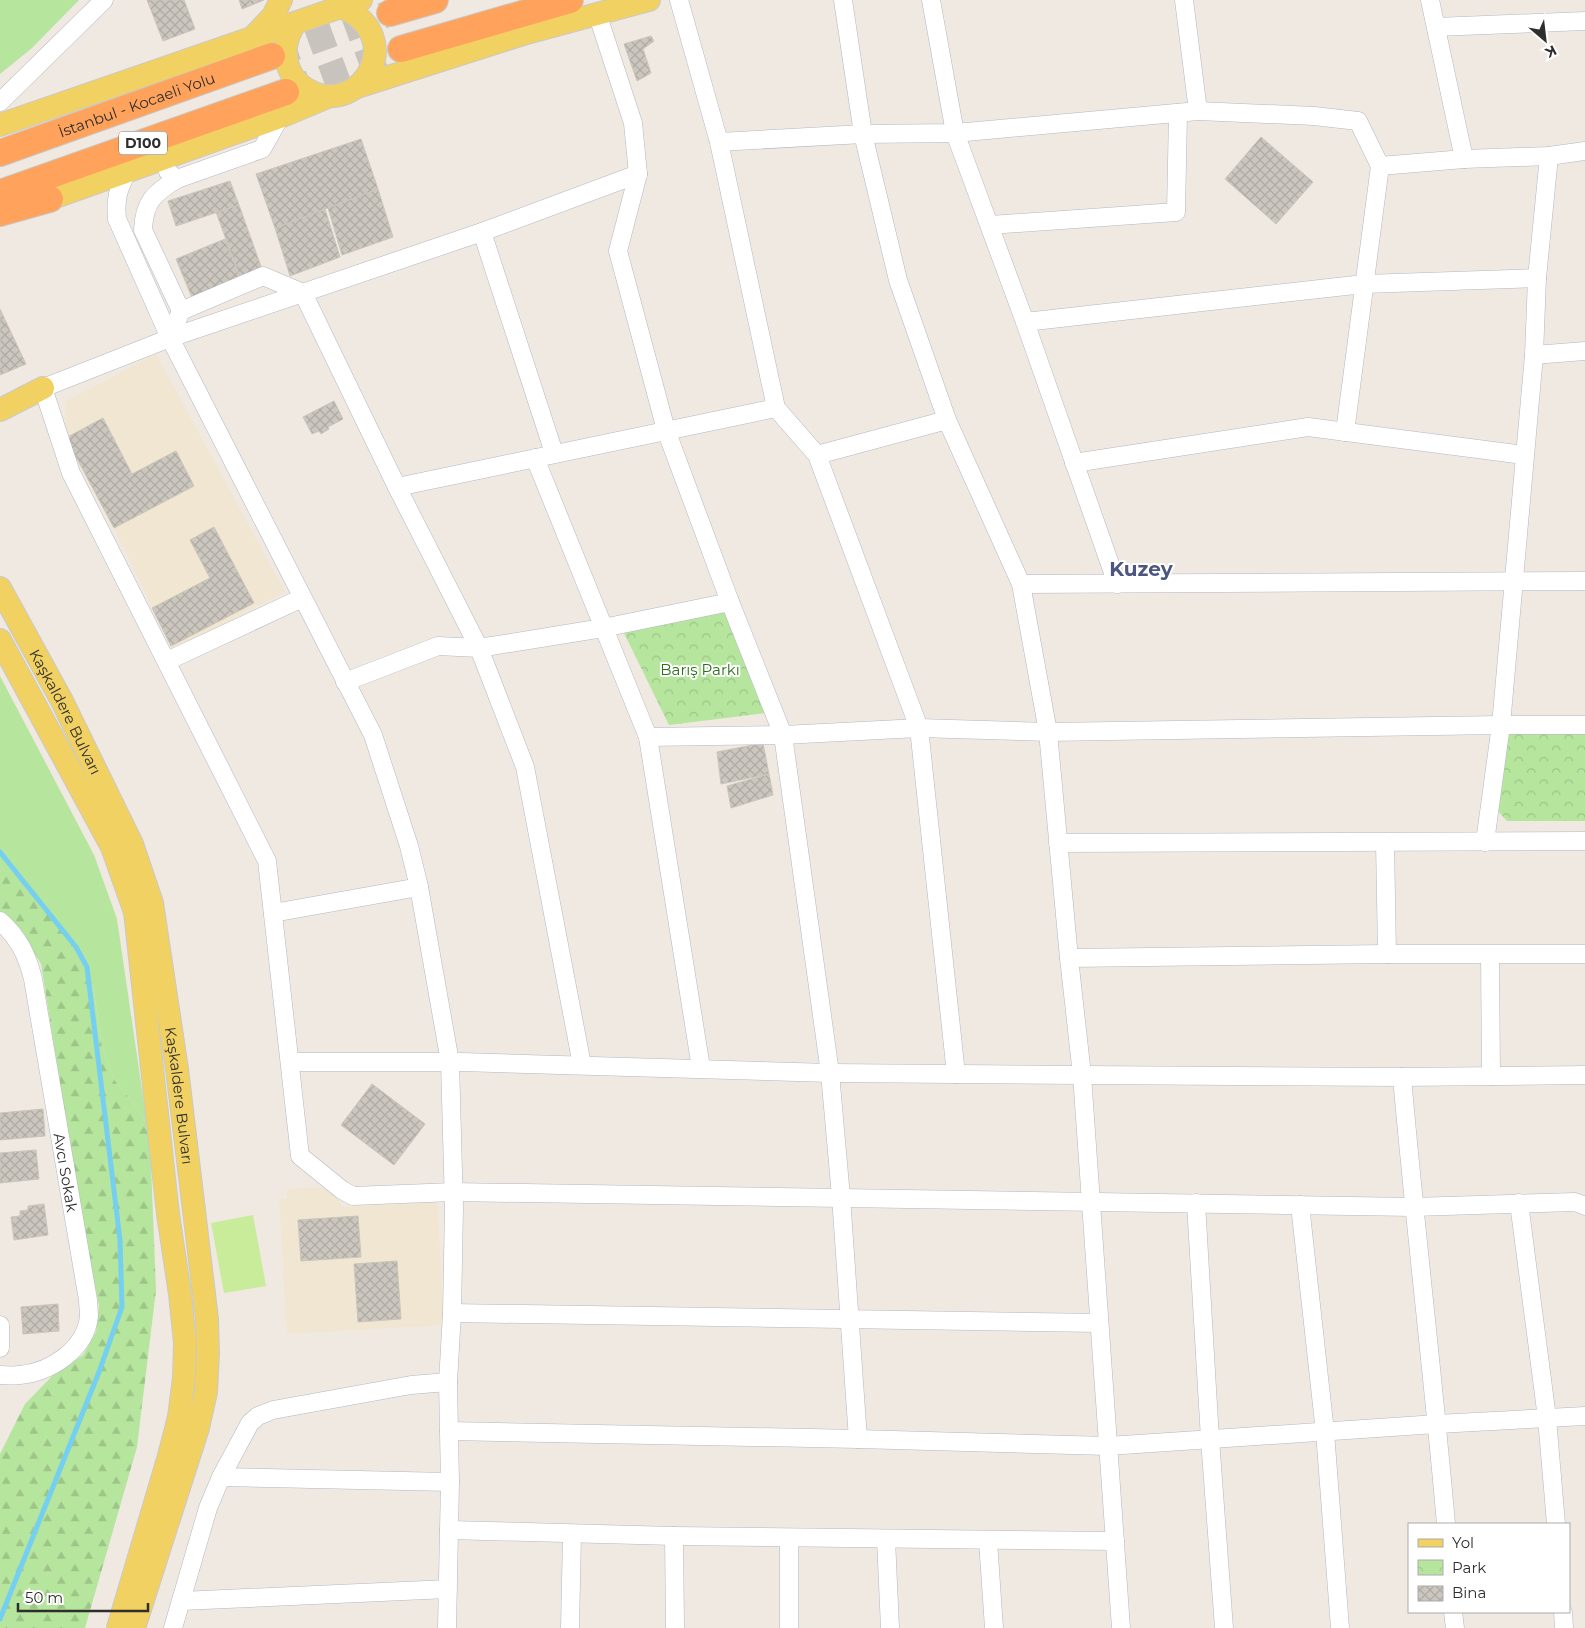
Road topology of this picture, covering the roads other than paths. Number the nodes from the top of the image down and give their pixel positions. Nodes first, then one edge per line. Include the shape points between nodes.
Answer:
1 (104, 0) edge
2 (281, 0) edge
3 (435, 0) edge
4 (570, 0) edge
5 (649, 0) edge
6 (679, 0) edge
7 (843, 0) edge
8 (931, 0) edge
9 (1184, 0) edge
10 (1430, 0) edge
11 (341, 4) edge
12 (390, 13) tunnel mouth
13 (597, 13) junction
14 (297, 14) edge
15 (1585, 21) edge
16 (1436, 27) junction
17 (254, 36) junction
18 (401, 49) tunnel mouth
19 (272, 56) tunnel mouth
20 (357, 87) junction
21 (286, 92) tunnel mouth
22 (330, 96) junction
23 (0, 102) edge
24 (1198, 111) junction
25 (1178, 113) junction
26 (280, 117) junction
27 (0, 125) edge
28 (954, 133) junction
29 (863, 134) junction
30 (719, 142) junction
31 (1585, 151) edge
32 (0, 153) edge
33 (1549, 156) junction
34 (1464, 159) junction
35 (156, 162) junction
36 (1380, 166) junction
37 (127, 172) junction
38 (638, 174) junction
39 (177, 179) junction
40 (0, 193) edge
41 (50, 199) joint
42 (0, 215) edge
43 (990, 226) junction
44 (482, 232) junction
45 (1538, 278) junction
46 (1364, 284) junction
47 (303, 293) junction
48 (181, 311) junction
49 (1025, 322) junction
50 (170, 338) junction
51 (1585, 351) edge
52 (1534, 354) junction
53 (43, 388) junction
54 (0, 397) edge
55 (776, 408) junction
56 (0, 410) edge
57 (946, 420) junction
58 (666, 430) junction
59 (1345, 432) junction
60 (554, 453) junction
61 (817, 454) junction
62 (1524, 455) junction
63 (535, 458) junction
64 (1074, 463) junction
65 (397, 487) junction
66 (1585, 581) edge
67 (1513, 582) junction
68 (1020, 584) junction
69 (1117, 584) junction
70 (0, 588) edge
71 (302, 598) junction
72 (730, 602) junction
73 (603, 628) junction
74 (0, 640) edge
75 (479, 648) junction
76 (167, 661) junction
77 (345, 682) junction
78 (1501, 725) junction
79 (1585, 725) edge
80 (919, 728) junction
81 (1048, 732) junction
82 (783, 735) junction
83 (648, 737) junction
84 (1585, 841) edge
85 (1385, 842) junction
86 (1484, 842) junction
87 (1058, 843) junction
88 (419, 887) junction
89 (273, 913) junction
90 (0, 922) edge
91 (1386, 954) junction
92 (1585, 954) edge
93 (1490, 955) junction
94 (1069, 958) junction
95 (290, 1062) junction
96 (450, 1062) junction
97 (582, 1065) junction
98 (701, 1068) junction
99 (830, 1073) junction
100 (956, 1074) junction
101 (1082, 1075) junction
102 (1585, 1075) edge
103 (1490, 1076) junction
104 (1402, 1077) junction
105 (453, 1192) junction
106 (841, 1196) junction
107 (1091, 1202) junction
108 (1196, 1203) junction
109 (1519, 1203) junction
110 (1300, 1205) junction
111 (1585, 1206) edge
112 (1413, 1207) junction
113 (452, 1313) junction
114 (849, 1318) junction
115 (1099, 1322) junction
116 (0, 1325) edge
117 (0, 1348) edge
118 (0, 1374) edge
119 (448, 1382) junction
120 (1585, 1416) edge
121 (1547, 1418) junction
122 (1437, 1424) junction
123 (449, 1431) junction
124 (1325, 1432) junction
125 (858, 1438) junction
126 (1210, 1439) junction
127 (1108, 1446) junction
128 (221, 1477) junction
129 (450, 1482) junction
130 (1446, 1523) edge
131 (1556, 1523) edge
132 (449, 1530) junction
133 (572, 1535) junction
134 (674, 1536) junction
135 (789, 1538) junction
136 (886, 1539) junction
137 (988, 1541) junction
138 (1115, 1541) junction
139 (448, 1588) junction
140 (181, 1601) junction
141 (1453, 1613) edge
142 (1563, 1613) edge
143 (118, 1628) edge
144 (134, 1628) edge
145 (173, 1628) edge
146 (447, 1628) edge
147 (570, 1628) edge
148 (675, 1628) edge
149 (790, 1628) edge
150 (890, 1628) edge
151 (994, 1628) edge
152 (1121, 1628) edge
153 (1224, 1628) edge
154 (1340, 1628) edge
155 (1455, 1628) edge
156 (1564, 1628) edge

1 - 23 street
2 - 17 main road via 273,16
3 - 12 highway
4 - 18 highway
5 - 13 main road
6 - 30 street
7 - 29 street
8 - 28 street
9 - 24 street
10 - 16 street
11 - 14 main road
11 - 20 main road via 365,23 374,42 373,64
13 - 20 main road
13 - 38 street via 633,123
14 - 17 main road
14 - 22 main road via 288,35 286,64 292,77 303,87 316,94
15 - 16 street
16 - 34 street
17 - 27 main road
19 - 32 highway, İstanbul - Kocaeli Yolu / D100
20 - 22 main road
21 - 40 highway, D100
22 - 26 main road
24 - 25 street
24 - 36 street via 1358,121
25 - 28 street
25 - 43 street via 1176,212
26 - 35 main road
26 - 39 street via 262,149
28 - 29 street
28 - 43 street
29 - 30 street
29 - 57 street via 898,280
30 - 55 street
31 - 33 street
33 - 34 street
33 - 45 street
34 - 36 street
35 - 37 main road
35 - 39 street
36 - 46 street
37 - 41 main road
37 - 50 street via 118,190 117,219
38 - 44 street
38 - 58 street via 618,251
39 - 48 street via 158,191 147,205 143,230
41 - 42 highway
43 - 49 street
44 - 47 street
44 - 60 street
45 - 46 street
45 - 52 street
46 - 49 street
46 - 59 street
47 - 48 street via 263,276
47 - 50 street
47 - 65 street
48 - 50 street
49 - 64 street
50 - 53 street
50 - 71 street
51 - 52 street
52 - 62 street
53 - 54 main road
53 - 56 main road
53 - 76 street via 72,473
55 - 58 street
55 - 61 street
57 - 61 street
57 - 68 street
58 - 60 street
58 - 72 street
59 - 62 street
59 - 64 street via 1308,426
60 - 63 street
61 - 80 street
62 - 67 street
63 - 65 street
63 - 73 street
64 - 69 street
65 - 75 street
66 - 67 street
67 - 69 street
67 - 78 street
68 - 69 street
68 - 81 street
70 - 144 main road, Kaşkaldere Bulvarı via 62,701 132,844 152,903 177,1069 207,1319 206,1392 198,1428
71 - 76 street
71 - 77 street
72 - 73 street
72 - 82 street
73 - 75 street
73 - 83 street
74 - 143 main road, Kaşkaldere Bulvarı via 112,847 135,912 185,1343 179,1417
75 - 77 street via 438,646
75 - 97 street via 525,767
76 - 89 street via 267,861
77 - 88 street via 372,735 409,846
78 - 79 street
78 - 81 street
78 - 86 street
80 - 81 street
80 - 82 street
80 - 100 street
81 - 87 street
82 - 83 street
82 - 99 street
83 - 98 street
84 - 86 street
85 - 86 street
85 - 87 street
85 - 91 street
87 - 94 street
88 - 89 street
88 - 96 street
89 - 95 street
90 - 118 street, Avcı Sokak via 24,950 33,979 89,1316 80,1341 53,1365 18,1376
91 - 93 street
91 - 94 street
92 - 93 street
93 - 103 street
94 - 101 street
95 - 96 street
95 - 105 street via 300,1156 334,1184 353,1196
96 - 97 street
96 - 105 street
97 - 98 street
98 - 99 street
99 - 100 street
99 - 106 street
100 - 101 street
101 - 104 street
101 - 107 street
102 - 103 street
103 - 104 street
104 - 112 street
105 - 106 street
105 - 113 street
106 - 107 street
106 - 114 street
107 - 108 street
107 - 115 street
108 - 110 street
108 - 126 street
109 - 111 street via 1574,1202
109 - 112 street
109 - 121 street
110 - 112 street
110 - 124 street
112 - 122 street
113 - 114 street
113 - 119 street
114 - 115 street
114 - 125 street
115 - 127 street
116 - 117 street
119 - 123 street
119 - 128 street via 368,1392 273,1410 258,1416 243,1433
120 - 121 street
121 - 122 street
121 - 131 street
122 - 124 street
122 - 130 street
123 - 125 street
123 - 129 street
124 - 126 street
124 - 154 street
125 - 127 street
126 - 127 street
126 - 153 street
127 - 138 street
128 - 129 street
128 - 140 street via 208,1508
129 - 132 street
132 - 133 street
132 - 139 street
133 - 134 street
133 - 147 street
134 - 135 street
134 - 148 street
135 - 136 street
135 - 149 street
136 - 137 street
136 - 150 street
137 - 138 street
137 - 151 street
138 - 152 street
139 - 140 street
139 - 146 street
140 - 145 street
141 - 155 street
142 - 156 street

